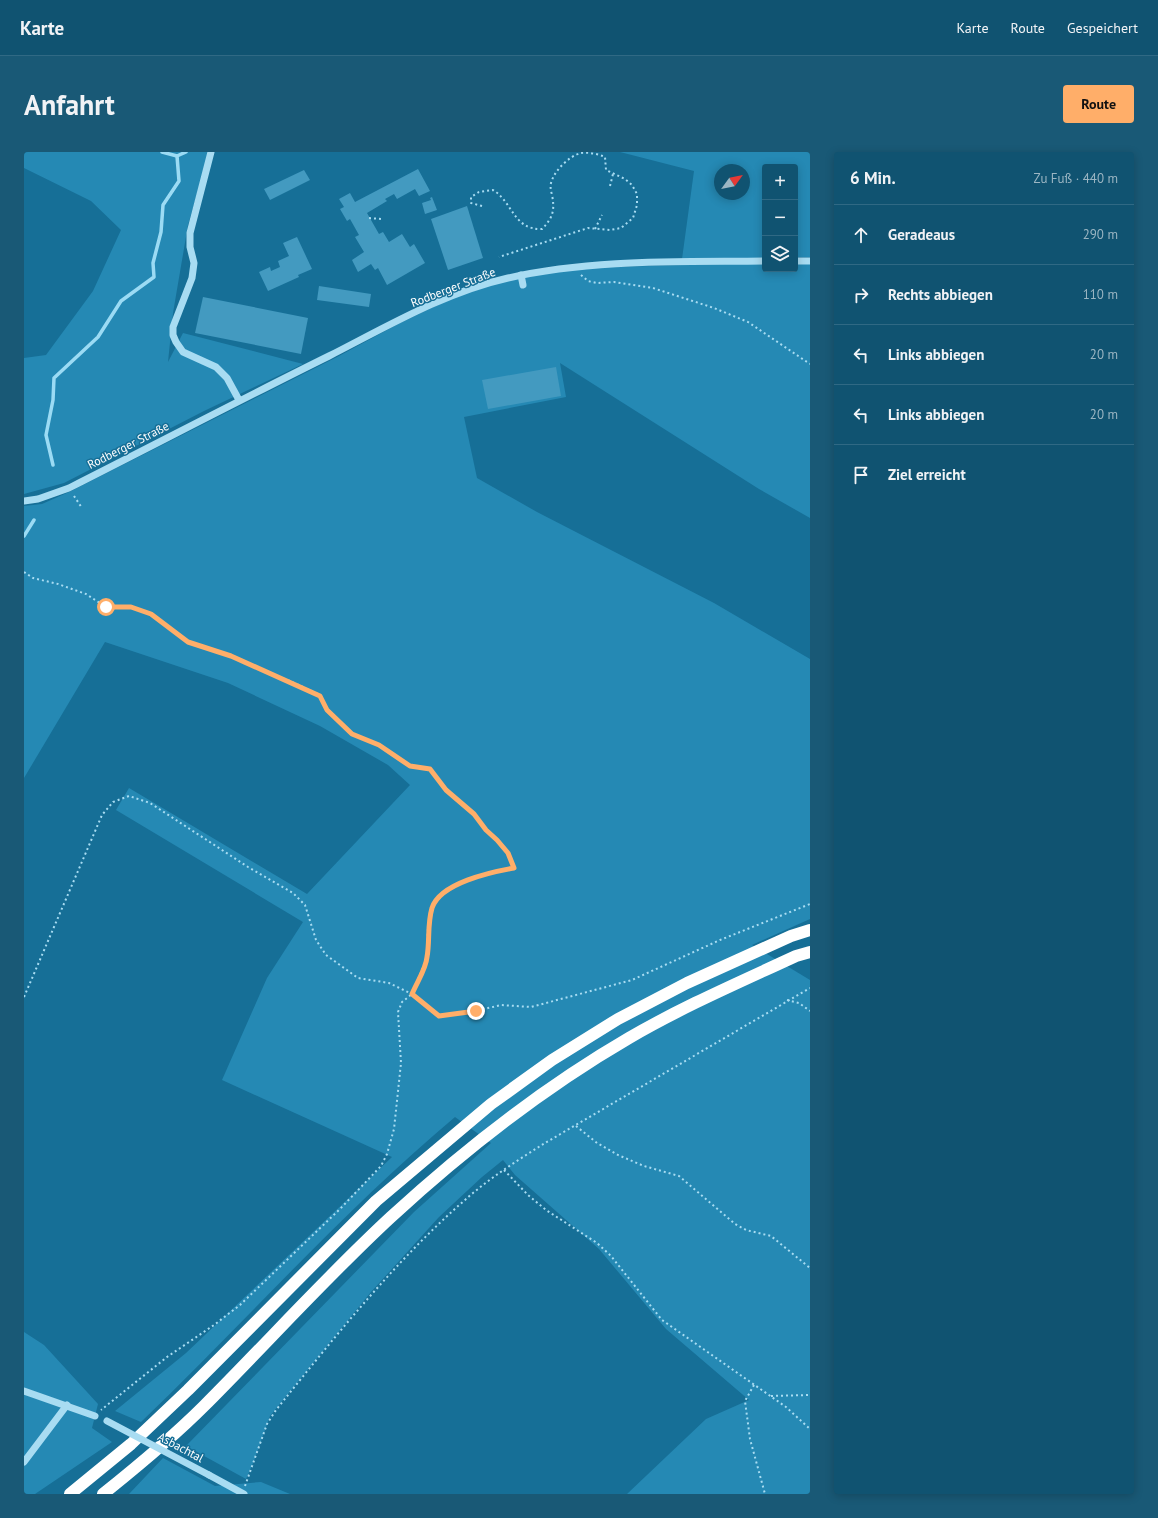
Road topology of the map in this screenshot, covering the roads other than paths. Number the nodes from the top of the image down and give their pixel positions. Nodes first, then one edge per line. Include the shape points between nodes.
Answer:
1 (211, 152) edge
2 (762, 261) edge
3 (798, 261) edge
4 (810, 261) edge
5 (521, 275) junction
6 (523, 285) dead end
7 (239, 400) junction
8 (24, 501) edge
9 (810, 930) edge
10 (810, 952) edge
11 (24, 1390) edge
12 (67, 1405) junction
13 (96, 1416) road end
14 (107, 1421) dead end
15 (24, 1462) edge
16 (243, 1493) edge
17 (70, 1494) edge
18 (103, 1494) edge

1 - 7 street via 190,233 194,263 192,278 173,326 173,335 183,352 216,367 227,378
2 - 5 street, Rodberger Straße via 575,266
3 - 4 street
5 - 6 street
5 - 7 street, Rodberger Straße via 471,289 404,317
7 - 8 street, Rodberger Straße via 68,488 38,499
9 - 17 highway via 791,936 687,983 618,1019 552,1060 491,1104 376,1201 188,1390 131,1444
10 - 18 highway via 696,1002 629,1038 504,1121 390,1217 202,1408 142,1463
11 - 12 street via 43,1399
12 - 13 street
12 - 15 street
14 - 16 street, Asbachtal, bridge

